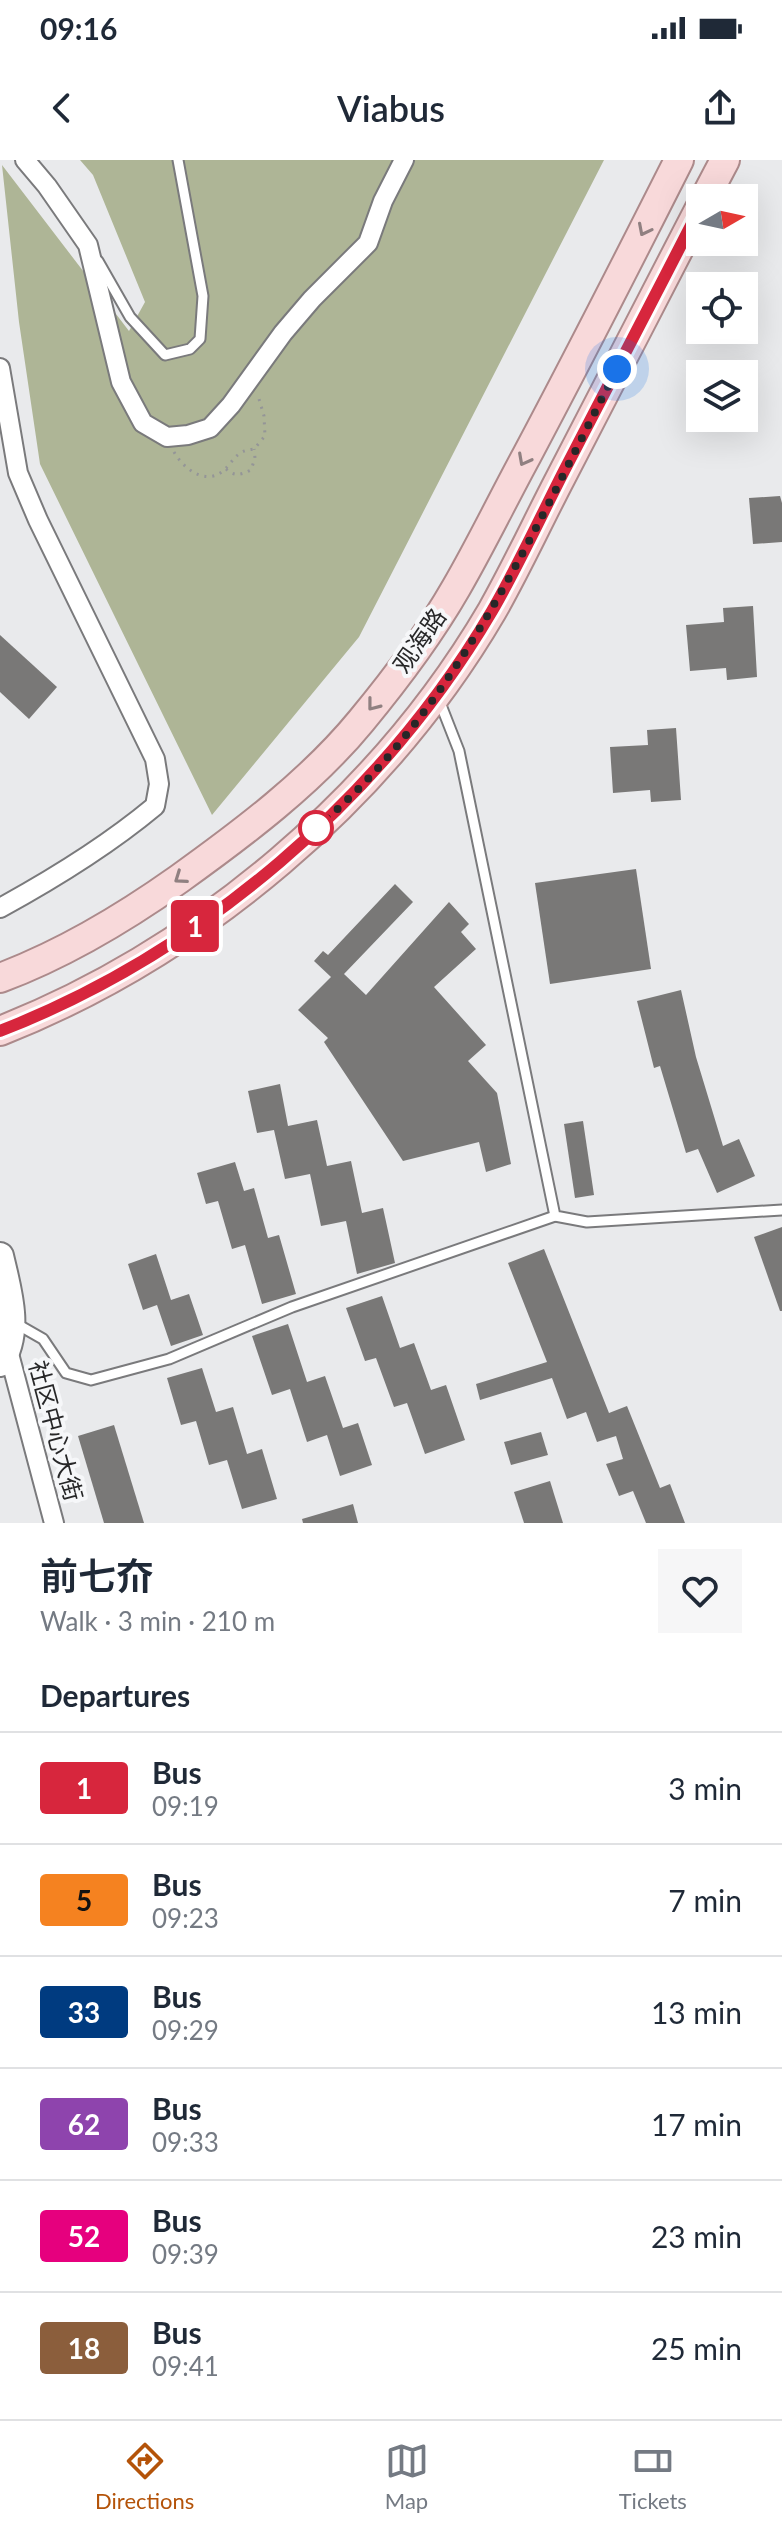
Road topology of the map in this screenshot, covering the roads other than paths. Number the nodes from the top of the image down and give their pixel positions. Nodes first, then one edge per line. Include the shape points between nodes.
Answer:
1 (25, 160) edge
2 (178, 160) edge
3 (404, 160) edge
4 (679, 160) edge
5 (725, 160) edge
6 (712, 184) edge
7 (686, 235) edge
8 (88, 245) junction
9 (0, 368) edge
10 (437, 693) junction
11 (0, 908) edge
12 (0, 978) edge
13 (0, 1031) edge
14 (782, 1210) edge
15 (555, 1216) junction
16 (0, 1256) edge
17 (12, 1321) junction
18 (4, 1357) edge
19 (54, 1523) edge

1 - 8 street
2 - 8 lane via 203,296 200,339 190,349 165,355 130,317
3 - 8 street via 368,243 312,299 210,428 188,435 167,437 143,423 121,382
4 -> 12 main road, 观海路 via 455,590 359,723 304,779 223,847 97,931
5 - 6 main road
7 - 10 main road, 观海路 via 492,611
9 - 11 street via 18,473 155,759 159,784 155,806 136,822 65,873
10 - 13 main road, 观海路 via 342,806 252,883 130,969 58,1008
10 - 15 lane via 459,751
14 - 15 lane via 587,1222
15 - 17 lane via 292,1307 169,1359 91,1380 66,1373 43,1339
16 - 17 street
17 - 18 street
18 - 19 street, 社区中心大街

